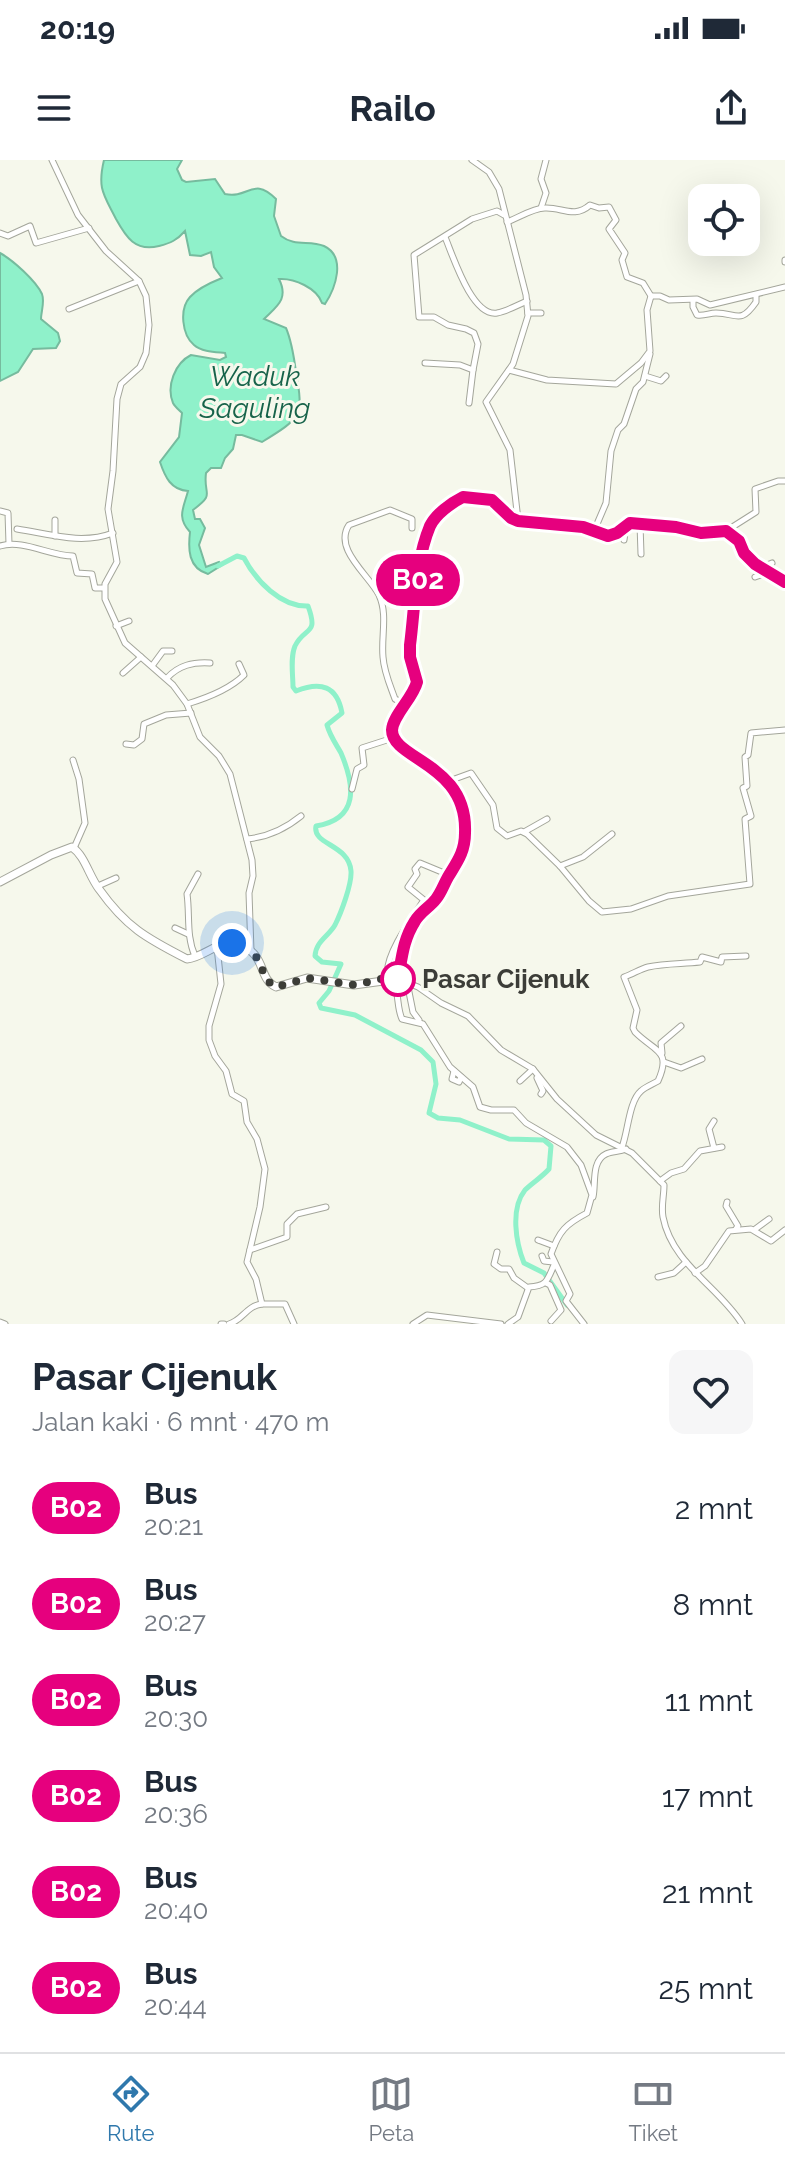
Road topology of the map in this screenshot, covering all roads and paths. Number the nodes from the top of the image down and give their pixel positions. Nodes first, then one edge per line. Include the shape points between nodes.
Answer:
1 (52, 160) edge
2 (472, 160) edge
3 (546, 160) edge
4 (540, 209) junction
5 (506, 219) junction
6 (89, 228) junction
7 (0, 233) edge
8 (445, 237) junction
9 (139, 281) junction
10 (785, 287) edge
11 (651, 296) junction
12 (756, 296) junction
13 (693, 300) junction
14 (527, 301) junction
15 (705, 304) junction
16 (69, 309) dead end
17 (528, 313) junction
18 (541, 313) dead end
19 (708, 315) junction
20 (650, 351) junction
21 (425, 363) dead end
22 (473, 370) junction
23 (509, 370) junction
24 (645, 376) junction
25 (666, 376) dead end
26 (469, 403) dead end
27 (785, 481) edge
28 (0, 511) edge
29 (55, 520) dead end
30 (518, 521) junction
31 (627, 524) junction
32 (640, 524) junction
33 (412, 528) dead end
34 (17, 529) dead end
35 (726, 531) junction
36 (593, 532) junction
37 (113, 533) junction
38 (55, 536) junction
39 (624, 540) dead end
40 (9, 544) junction
41 (0, 546) edge
42 (641, 554) dead end
43 (772, 563) dead end
44 (764, 570) junction
45 (755, 577) dead end
46 (785, 582) edge
47 (104, 588) junction
48 (129, 621) dead end
49 (116, 626) junction
50 (172, 651) dead end
51 (141, 657) junction
52 (210, 663) dead end
53 (239, 664) dead end
54 (152, 666) junction
55 (123, 673) dead end
56 (167, 678) junction
57 (187, 704) junction
58 (406, 705) junction
59 (191, 713) junction
60 (785, 730) edge
61 (393, 738) junction
62 (126, 744) dead end
63 (73, 760) dead end
64 (449, 781) junction
65 (352, 789) dead end
66 (301, 816) dead end
67 (547, 819) dead end
68 (524, 832) junction
69 (612, 834) dead end
70 (247, 839) junction
71 (74, 848) junction
72 (560, 866) junction
73 (446, 873) junction
74 (198, 874) dead end
75 (116, 878) dead end
76 (0, 882) edge
77 (97, 887) junction
78 (175, 928) dead end
79 (189, 935) junction
80 (217, 946) junction
81 (251, 952) junction
82 (746, 956) dead end
83 (196, 957) junction
84 (388, 978) junction
85 (398, 979) junction
86 (407, 982) junction
87 (420, 1021) junction
88 (681, 1026) dead end
89 (663, 1054) junction
90 (702, 1059) dead end
91 (663, 1062) junction
92 (535, 1071) junction
93 (520, 1081) dead end
94 (541, 1094) dead end
95 (714, 1121) dead end
96 (722, 1147) dead end
97 (624, 1148) junction
98 (714, 1148) junction
99 (660, 1181) junction
100 (593, 1198) junction
101 (727, 1202) dead end
102 (326, 1207) dead end
103 (769, 1219) dead end
104 (735, 1230) junction
105 (754, 1230) junction
106 (785, 1230) edge
107 (538, 1240) dead end
108 (554, 1246) junction
109 (249, 1250) junction
110 (497, 1252) dead end
111 (542, 1256) dead end
112 (686, 1262) junction
113 (554, 1263) junction
114 (695, 1273) junction
115 (658, 1277) dead end
116 (547, 1281) junction
117 (528, 1288) junction
118 (262, 1304) junction
119 (551, 1321) dead end
120 (224, 1324) edge
121 (294, 1324) edge
122 (413, 1324) edge
123 (501, 1324) edge
124 (508, 1324) edge
125 (584, 1324) edge
126 (742, 1324) edge

1 - 6 street
2 - 5 street via 496,181
3 - 4 street via 541,179 546,193
4 - 5 street
4 - 11 street via 567,213 590,205 609,207 616,220 609,229 625,253 627,277 643,283
5 - 8 street via 499,211 484,215
5 - 14 street
6 - 7 street via 37,243 30,226 8,236
6 - 9 street
8 - 14 street via 482,309 498,313
8 - 22 street via 414,255 417,313 419,318 434,317 474,333 478,344
9 - 16 street
9 - 37 street via 148,310 147,347 140,367 126,377 118,394 108,506
10 - 12 street
11 - 13 street
11 - 20 street
12 - 15 street
12 - 19 street via 755,305 740,316
13 - 15 street
13 - 19 street via 697,315
14 - 17 street
15 - 19 street
17 - 18 street
17 - 23 street
20 - 23 street via 610,386
20 - 24 street
21 - 22 street
22 - 26 street
23 - 30 street via 486,404 510,450
24 - 25 street via 661,381
24 - 36 street via 611,451 606,503
27 - 35 street via 754,490 757,511
28 - 40 street via 8,513
29 - 38 street
30 - 36 main road
30 - 58 main road via 492,500 463,497 431,525 410,645 417,682
31 - 32 main road
31 - 36 main road via 610,536
31 - 39 street
32 - 35 main road via 701,533
32 - 42 street
33 - 58 street via 412,519 391,510 349,525 345,534 346,547 382,602 385,670 395,699
34 - 38 street
35 - 44 main road
37 - 38 street via 84,539
37 - 47 street via 117,564
40 - 41 street
40 - 47 street via 74,556 77,573 92,574 95,588
43 - 44 street
44 - 45 street
44 - 46 main road
47 - 49 street
48 - 49 street
49 - 51 street
50 - 54 street via 163,651
51 - 54 street
51 - 55 street
52 - 56 street via 193,662
53 - 57 street via 243,677
54 - 56 street
56 - 57 street
57 - 59 street
58 - 61 main road via 393,723
59 - 62 street via 145,724 142,739
59 - 70 street via 200,737 230,774
60 - 72 street via 751,733 745,757 750,885 668,896 610,913 593,906
61 - 64 main road
61 - 65 street via 362,748 364,765 357,769
63 - 71 street via 85,823
64 - 68 street via 471,773 493,805 497,828 509,837
64 - 73 main road via 465,833 461,857
66 - 70 street via 281,830
67 - 68 street
68 - 72 street
69 - 72 street via 583,857
70 - 81 street via 253,872
71 - 76 main road
71 - 77 main road
73 - 84 street via 420,863 415,869 408,887 424,900 393,954
73 - 85 main road via 436,899 409,932
74 - 79 street via 187,894
75 - 77 street
77 - 83 main road via 135,931 184,958
78 - 79 street
79 - 83 street
80 - 81 main road via 232,943
80 - 83 main road
80 - 109 street via 221,984 209,1026 210,1045 232,1094 244,1101 265,1169
81 - 84 main road via 273,987 307,978 360,985
82 - 89 street via 722,957 721,962 702,957 700,962 665,964 625,976 637,1010 633,1028
84 - 85 main road
84 - 87 street via 402,1019
85 - 86 street
86 - 87 street
86 - 92 street via 468,1016 501,1050
87 - 100 street via 454,1071 474,1088 481,1108 514,1110 567,1147 581,1165
88 - 89 street via 661,1043
89 - 91 street
90 - 91 street via 681,1068
91 - 97 street via 658,1081 636,1097
92 - 93 street
92 - 94 street
92 - 97 street via 596,1135
95 - 98 street via 709,1129
96 - 98 street
97 - 99 street
97 - 100 street via 601,1158
98 - 99 street via 700,1151 684,1169
99 - 112 street via 666,1229
100 - 108 street via 587,1213 569,1221
101 - 104 street
102 - 109 street via 297,1214 287,1224 287,1237
103 - 105 street
104 - 105 street
104 - 114 street via 724,1235
105 - 106 street via 772,1241
107 - 108 street
108 - 113 street
109 - 118 street via 248,1266
110 - 117 street via 494,1264 509,1269
111 - 113 street
112 - 114 street
112 - 115 street via 674,1273
113 - 116 street
113 - 125 street via 570,1294 566,1301
114 - 126 street
116 - 117 street
116 - 119 street via 561,1309
117 - 124 street via 518,1317
118 - 120 street
118 - 121 street via 285,1304
122 - 123 street via 427,1315

